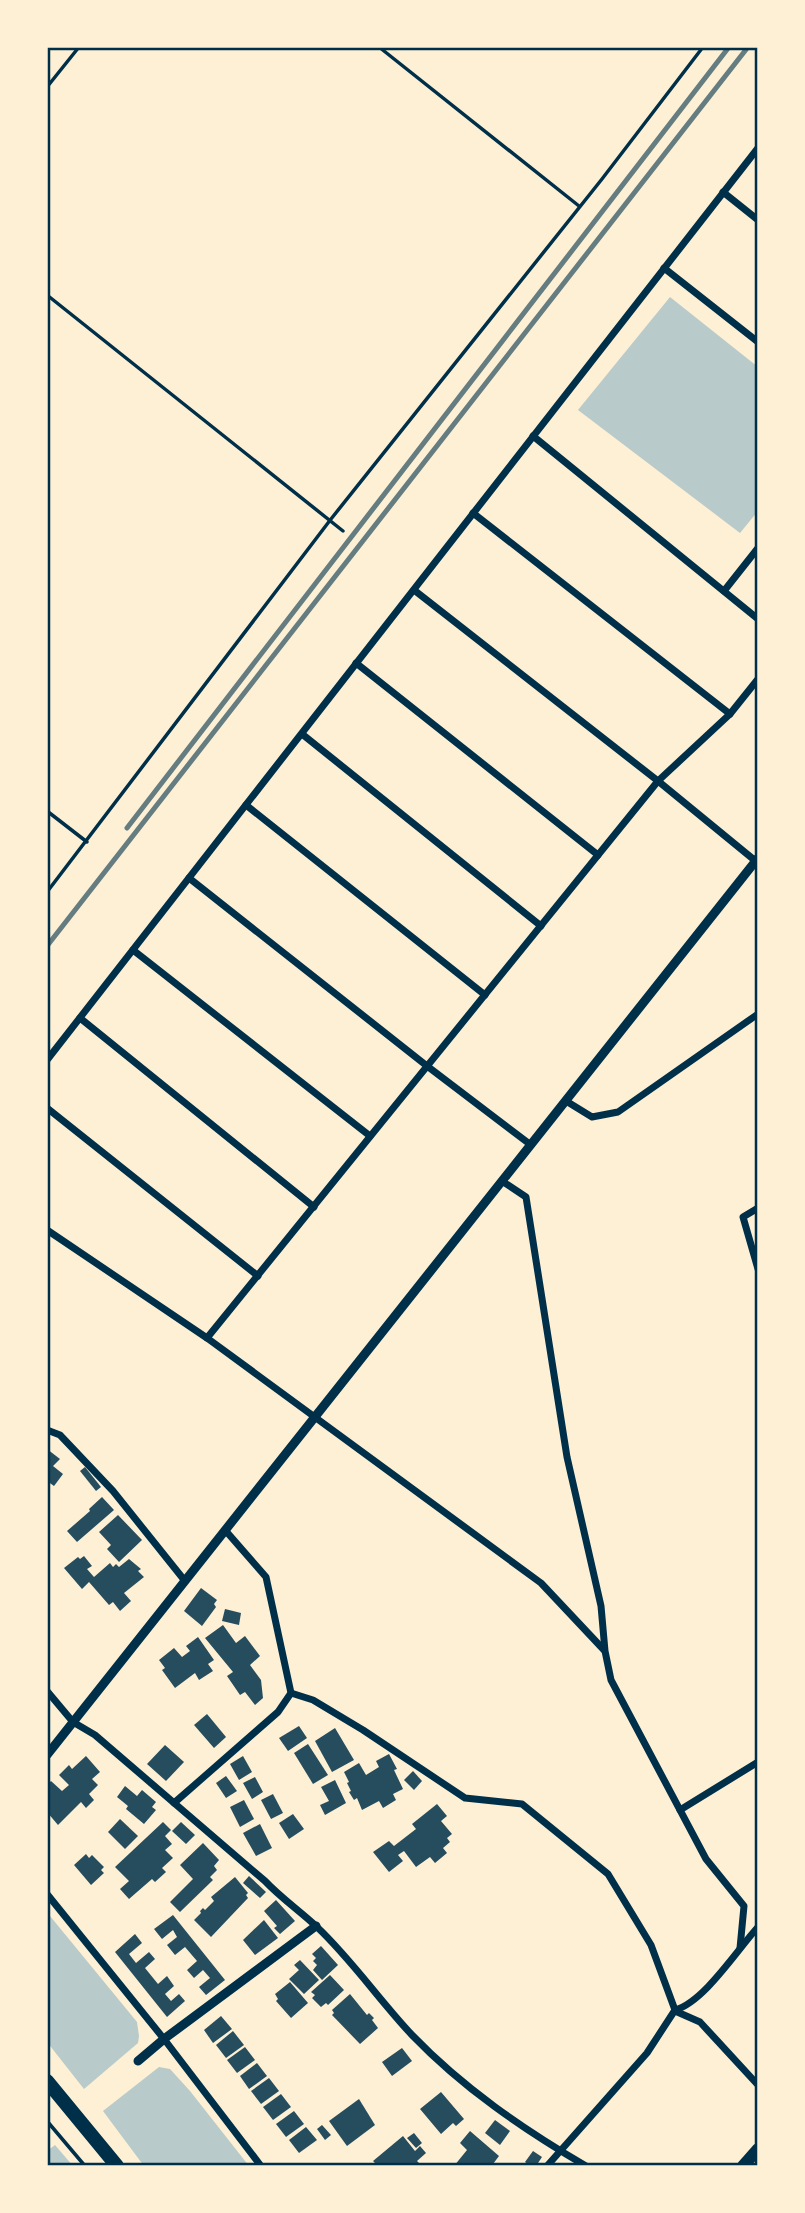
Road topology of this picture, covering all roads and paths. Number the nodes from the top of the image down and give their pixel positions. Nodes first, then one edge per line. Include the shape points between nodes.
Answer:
1 (79, 47) edge
2 (379, 47) edge
3 (703, 47) edge
4 (47, 87) edge
5 (758, 148) edge
6 (723, 192) junction
7 (579, 206) junction
8 (758, 220) edge
9 (664, 268) junction
10 (47, 295) edge
11 (758, 342) edge
12 (533, 436) junction
13 (473, 513) junction
14 (331, 519) junction
15 (343, 531) dead end
16 (758, 548) edge
17 (414, 590) junction
18 (724, 590) junction
19 (758, 619) edge
20 (356, 663) junction
21 (758, 679) edge
22 (730, 714) junction
23 (302, 734) junction
24 (657, 781) junction
25 (246, 805) junction
26 (47, 811) edge
27 (87, 843) junction
28 (597, 855) junction
29 (757, 861) edge
30 (189, 878) junction
31 (47, 892) edge
32 (541, 926) junction
33 (133, 950) junction
34 (485, 995) junction
35 (758, 1014) edge
36 (80, 1018) junction
37 (47, 1060) edge
38 (427, 1066) junction
39 (566, 1101) junction
40 (47, 1108) edge
41 (370, 1136) junction
42 (531, 1145) junction
43 (502, 1181) junction
44 (314, 1207) junction
45 (758, 1208) edge
46 (47, 1230) edge
47 (758, 1269) edge
48 (258, 1276) junction
49 (207, 1338) junction
50 (316, 1416) junction
51 (47, 1430) edge
52 (225, 1530) junction
53 (185, 1581) junction
54 (605, 1651) junction
55 (47, 1691) edge
56 (291, 1693) junction
57 (73, 1722) junction
58 (47, 1755) edge
59 (758, 1762) edge
60 (174, 1803) junction
61 (680, 1810) junction
62 (47, 1894) edge
63 (316, 1926) junction
64 (758, 1927) edge
65 (740, 1948) junction
66 (675, 2011) junction
67 (164, 2039) junction
68 (138, 2061) dead end
69 (47, 2074) edge
70 (47, 2081) edge
71 (758, 2085) edge
72 (62, 2099) junction
73 (47, 2121) edge
74 (758, 2149) edge
75 (560, 2151) junction
76 (85, 2166) edge
77 (117, 2166) edge
78 (261, 2166) edge
79 (547, 2166) edge
80 (586, 2166) edge
81 (743, 2166) edge

1 - 4 path
2 - 7 path
3 - 7 path
5 - 6 street
6 - 8 street
6 - 9 street
7 - 14 path
9 - 11 street
9 - 12 street
10 - 14 path
12 - 13 street
12 - 18 street
13 - 17 street
13 - 22 street
14 - 15 path
14 - 27 path
16 - 18 street
17 - 20 street
17 - 24 street
18 - 19 street
20 - 23 street
20 - 28 street
21 - 22 street
22 - 24 street
23 - 25 street
23 - 32 street
24 - 28 street
24 - 29 street
25 - 30 street
25 - 34 street
26 - 27 path
27 - 31 path
28 - 32 street
29 - 39 street
30 - 33 street
30 - 38 street
32 - 34 street
33 - 36 street
33 - 41 street
34 - 38 street
35 - 39 street via 618,1112 592,1117
36 - 37 street
36 - 44 street
38 - 41 street
38 - 42 street
39 - 42 street
40 - 48 street
41 - 44 street
42 - 43 street
43 - 50 street
43 - 54 street via 526,1197 567,1457 601,1606
44 - 48 street
45 - 47 street via 743,1217
46 - 49 street
48 - 49 street
49 - 50 street
50 - 52 street
50 - 54 street via 541,1583
51 - 53 street via 60,1435 113,1491
52 - 53 street
52 - 56 street via 266,1577
53 - 57 street
54 - 61 street via 611,1680
55 - 57 street
56 - 60 street via 278,1712
56 - 66 street via 344,1718 465,1798 522,1804 608,1874 651,1945
57 - 58 street
57 - 60 street
59 - 61 street
60 - 63 street
61 - 65 street via 706,1859 744,1906
62 - 67 street
63 - 67 street
63 - 75 street via 412,2035 480,2098
64 - 65 street
65 - 66 street via 686,2007
66 - 71 street via 700,2022
66 - 75 street via 647,2053
67 - 68 street
67 - 78 street
69 - 72 lane
70 - 72 highway
72 - 77 highway
73 - 76 lane
74 - 81 main road
75 - 79 street
75 - 80 street

